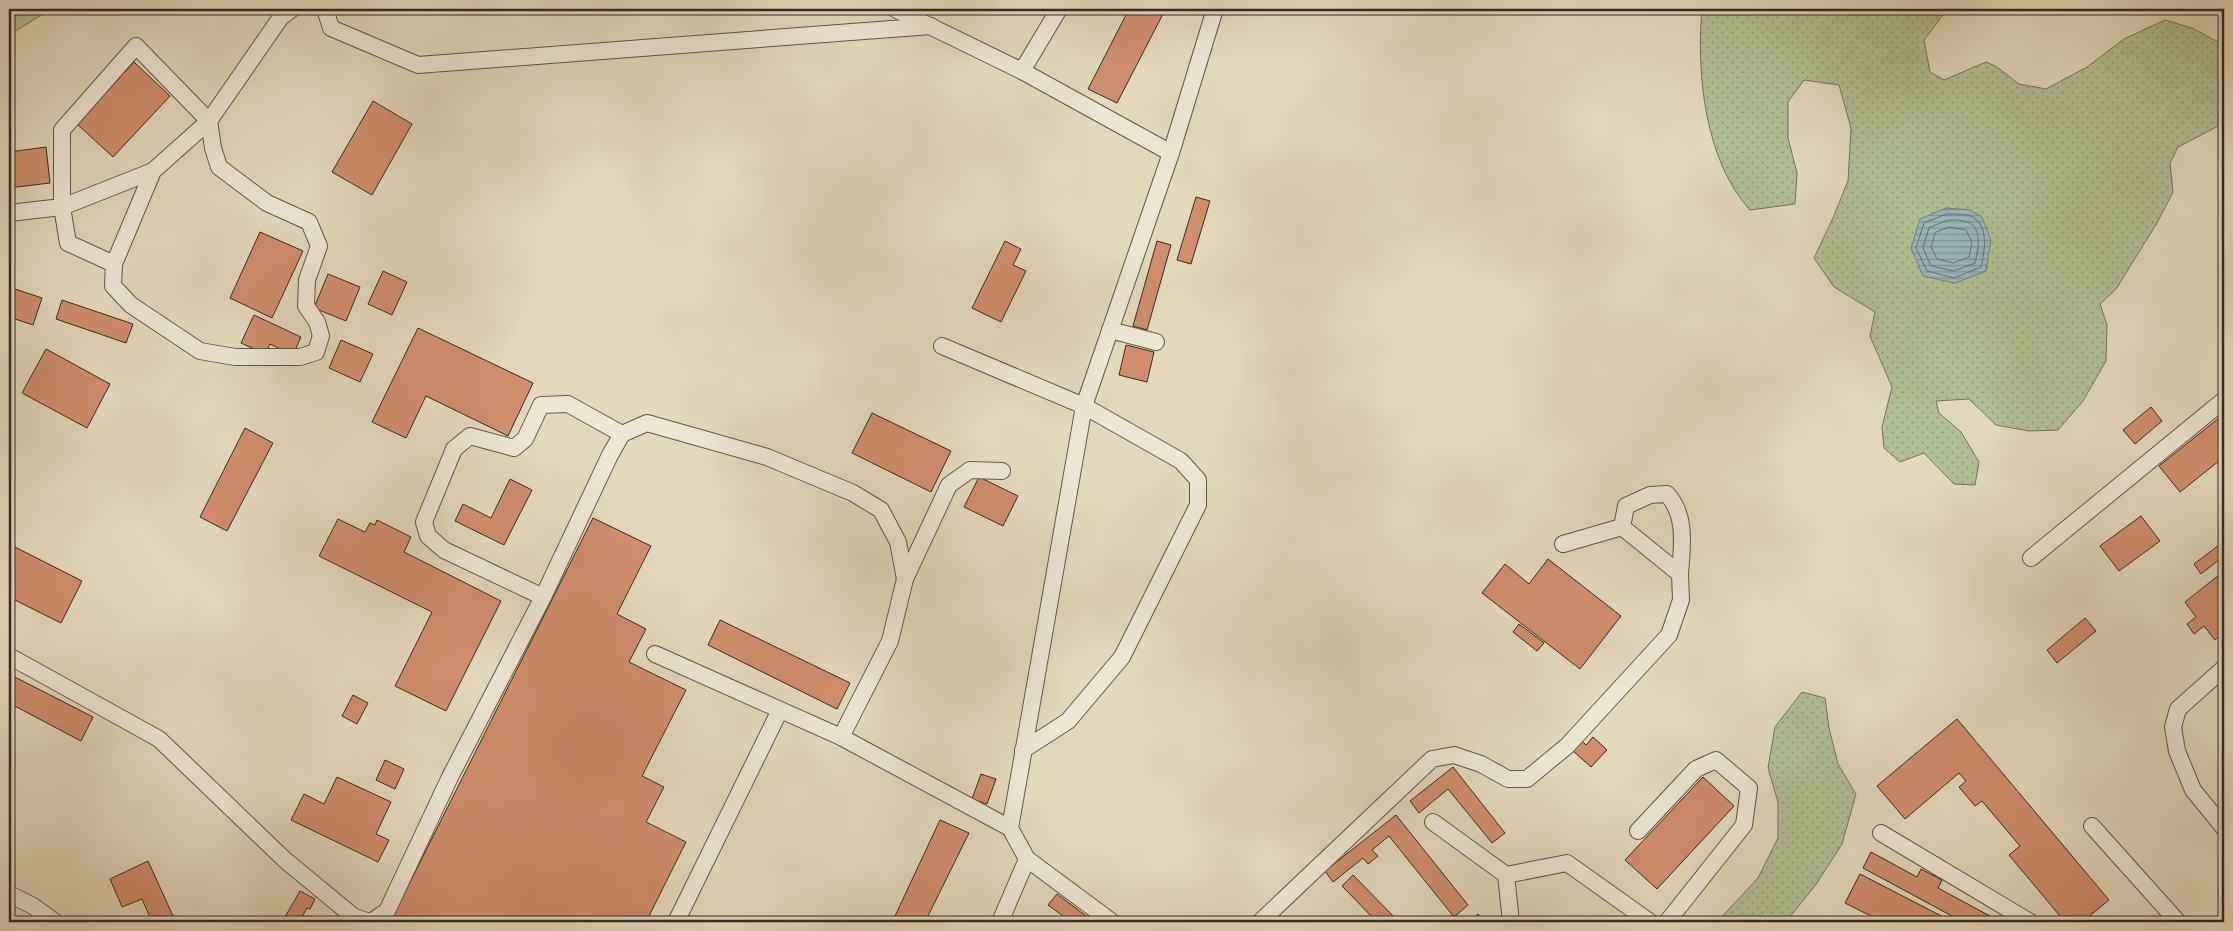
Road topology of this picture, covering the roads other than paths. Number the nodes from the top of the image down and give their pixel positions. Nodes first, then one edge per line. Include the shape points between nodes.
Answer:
1 (292, 9) edge
2 (325, 9) edge
3 (895, 9) edge
4 (1059, 9) edge
5 (1215, 9) edge
6 (932, 26) junction
7 (1022, 71) junction
8 (209, 122) junction
9 (1171, 153) junction
10 (153, 171) junction
11 (62, 207) junction
12 (9, 213) edge
13 (114, 264) junction
14 (1110, 330) junction
15 (1156, 342) dead end
16 (942, 346) dead end
17 (2224, 400) edge
18 (1084, 406) junction
19 (622, 434) junction
20 (1002, 471) dead end
21 (1622, 526) junction
22 (1563, 544) dead end
23 (2031, 558) dead end
24 (1680, 574) junction
25 (905, 579) junction
26 (543, 597) junction
27 (655, 654) dead end
28 (9, 656) edge
29 (2222, 674) edge
30 (780, 710) junction
31 (841, 737) junction
32 (1024, 750) junction
33 (1432, 822) dead end
34 (2092, 826) dead end
35 (1010, 828) junction
36 (2224, 828) edge
37 (1638, 831) dead end
38 (1881, 832) dead end
39 (1027, 859) junction
40 (1506, 875) junction
41 (9, 894) edge
42 (55, 922) edge
43 (370, 922) edge
44 (676, 922) edge
45 (1000, 922) edge
46 (1112, 922) edge
47 (1260, 922) edge
48 (1511, 922) edge
49 (1650, 922) edge
50 (1667, 922) edge
51 (2030, 922) edge
52 (2178, 922) edge

1 - 8 street via 281,17
2 - 6 street via 332,28 418,65
3 - 6 street
4 - 7 street
5 - 9 street
6 - 7 street
7 - 9 street
8 - 10 street
8 - 11 street via 136,46 62,130
8 - 13 street via 218,167 267,203 309,222 319,246 306,280 306,306 317,322 321,336 316,352 300,357 235,357 200,351 132,305 113,286
9 - 14 street
10 - 11 street
10 - 13 street
11 - 12 street
11 - 13 street via 68,243
14 - 15 street
14 - 18 street
16 - 18 street
17 - 23 street
18 - 32 street
18 - 32 street via 1181,461 1198,480 1198,505 1122,657 1068,721
19 - 25 street via 647,423 767,457 853,492 881,510 898,542
19 - 26 street
19 - 26 street via 568,404 541,405 525,439 514,448 470,436 454,449 424,522 428,536 444,550
20 - 25 street via 970,470 948,485
21 - 22 street
21 - 24 street
21 - 24 street via 1626,506 1650,495 1667,494 1676,504 1683,532
24 - 47 street via 1681,600 1668,635 1567,746 1527,779 1508,779 1454,755 1432,759
25 - 31 street via 890,641
26 - 43 street via 450,777 388,911
27 - 30 street
28 - 43 street via 159,739 285,860 354,917
29 - 36 street via 2178,709 2173,727 2177,751 2193,790
30 - 31 street
30 - 44 street
31 - 35 street
32 - 35 street
33 - 40 street
34 - 52 street
35 - 39 street
37 - 50 street via 1696,769 1716,760 1749,788 1744,824
38 - 51 street
39 - 45 street
39 - 46 street
40 - 48 street
40 - 49 street via 1567,863
41 - 42 street

